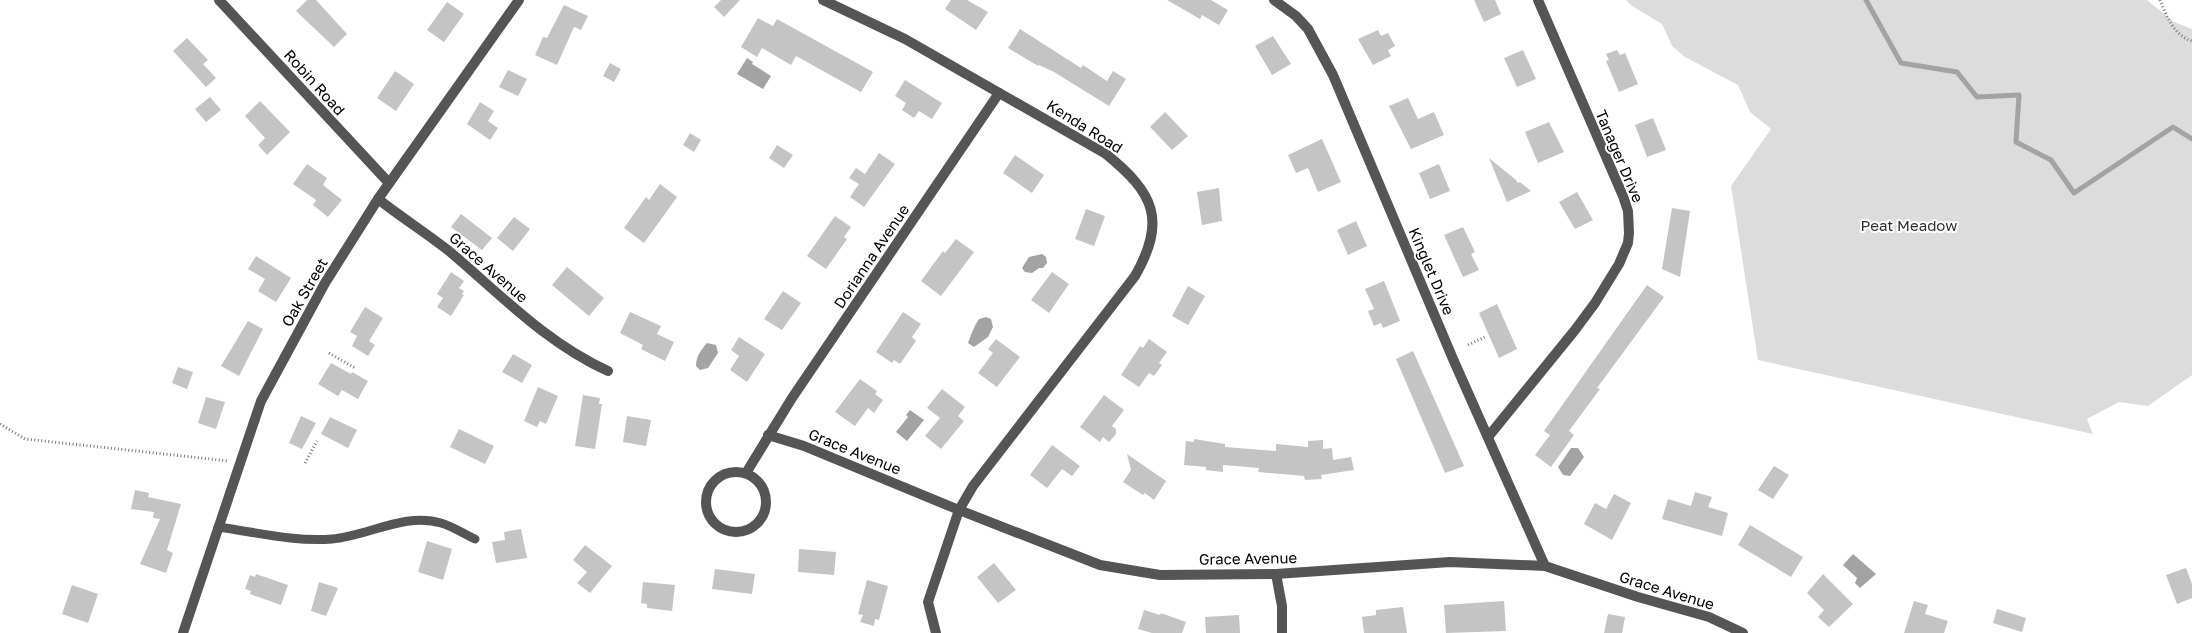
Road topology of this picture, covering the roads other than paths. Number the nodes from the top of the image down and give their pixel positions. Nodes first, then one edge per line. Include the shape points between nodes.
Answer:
1 (219, 0) edge
2 (518, 0) edge
3 (823, 0) edge
4 (1274, 0) edge
5 (1538, 0) edge
6 (999, 93) junction
7 (389, 183) junction
8 (378, 199) junction
9 (608, 371) dead end
10 (768, 435) junction
11 (1488, 437) junction
12 (746, 473) junction
13 (960, 510) junction
14 (218, 528) junction
15 (475, 539) dead end
16 (1545, 566) junction
17 (1276, 574) junction
18 (183, 633) edge
19 (936, 633) edge
20 (1282, 633) edge
21 (1743, 633) edge

1 - 7 street, Robin Road
2 - 7 street, Oak Street
3 - 6 street, Kenda Road via 886,29
4 - 11 street, Kinglet Drive via 1302,22 1320,48
5 - 11 street, Tanager Drive via 1623,196 1628,211 1629,233 1624,254 1595,303
6 - 10 street, Dorianna Avenue
6 - 13 street, Kenda Road via 1088,143 1122,167 1146,198 1154,222 1153,234 1135,276 973,486
7 - 8 street, Oak Street
8 - 9 street, Grace Avenue via 447,250 538,329 573,353
8 - 14 street, Oak Street via 325,283 260,401
10 - 12 street, Dorianna Avenue
10 - 13 street, Grace Avenue via 804,446
11 - 16 street, Kinglet Drive
12 - 12 street via 718,477 706,496 712,520 727,530 745,531 760,520 765,511 761,484
13 - 17 street, Grace Avenue via 1100,565 1160,575
13 - 19 street, Kenda Road via 928,602
14 - 15 lane via 330,539 423,520 441,523
14 - 18 street, Oak Street
16 - 17 street, Grace Avenue via 1450,562
16 - 21 street, Grace Avenue via 1709,617
17 - 20 street via 1282,606

